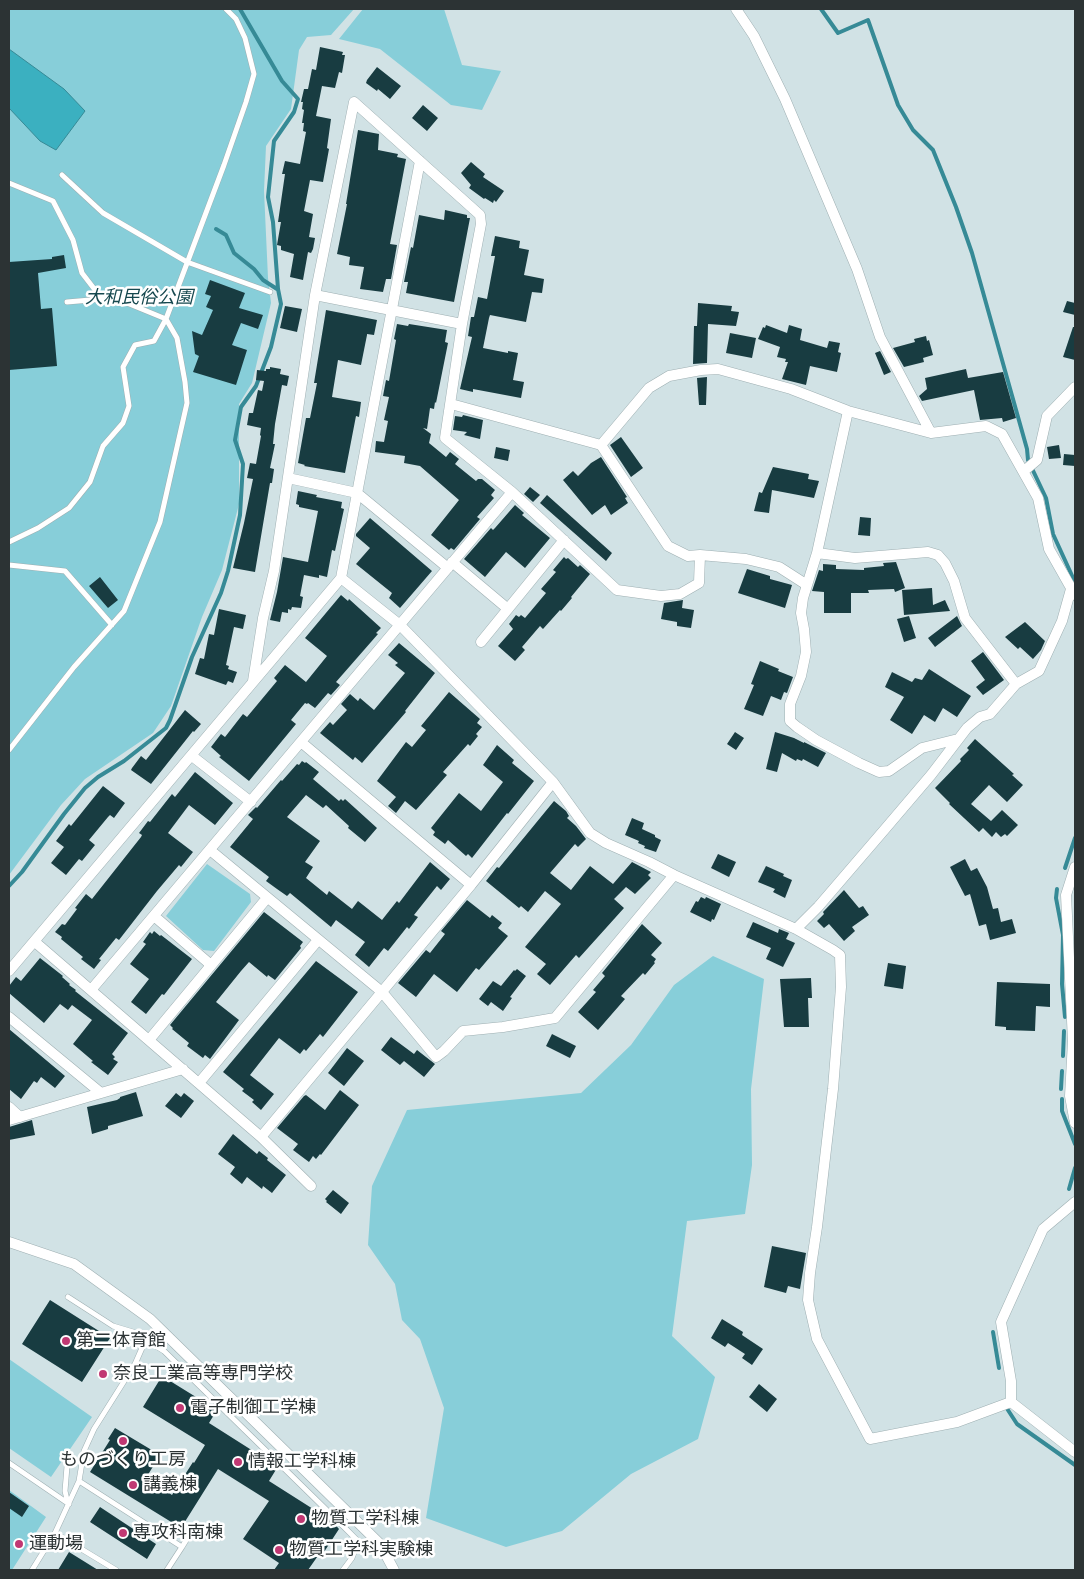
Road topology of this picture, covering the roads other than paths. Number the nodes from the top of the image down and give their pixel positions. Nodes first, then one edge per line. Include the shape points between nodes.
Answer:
1 (226, 9) edge
2 (736, 9) edge
3 (420, 161) junction
4 (62, 175) dead end
5 (9, 183) edge
6 (187, 262) junction
7 (270, 292) dead end
8 (315, 295) junction
9 (102, 299) junction
10 (67, 302) dead end
11 (392, 310) junction
12 (166, 319) junction
13 (462, 324) junction
14 (1075, 387) edge
15 (451, 404) junction
16 (848, 411) junction
17 (931, 433) junction
18 (601, 444) junction
19 (1028, 468) junction
20 (288, 478) junction
21 (512, 492) junction
22 (357, 493) junction
23 (564, 540) junction
24 (9, 542) edge
25 (817, 553) junction
26 (700, 555) junction
27 (9, 565) edge
28 (450, 565) junction
29 (342, 578) junction
30 (807, 585) junction
31 (1074, 590) edge
32 (508, 609) junction
33 (112, 625) junction
34 (400, 625) junction
35 (481, 642) dead end
36 (253, 681) junction
37 (1016, 684) junction
38 (958, 739) junction
39 (301, 742) junction
40 (9, 750) edge
41 (192, 756) junction
42 (553, 782) junction
43 (251, 802) junction
44 (210, 850) junction
45 (1075, 867) edge
46 (674, 875) junction
47 (471, 885) junction
48 (268, 898) junction
49 (154, 916) junction
50 (796, 929) junction
51 (318, 940) junction
52 (35, 942) junction
53 (211, 965) junction
54 (9, 971) edge
55 (91, 990) junction
56 (382, 992) junction
57 (9, 1017) edge
58 (148, 1040) junction
59 (183, 1069) junction
60 (199, 1083) junction
61 (101, 1093) junction
62 (9, 1107) edge
63 (20, 1117) junction
64 (9, 1120) edge
65 (1075, 1124) edge
66 (261, 1137) junction
67 (311, 1186) dead end
68 (1075, 1202) edge
69 (9, 1242) edge
70 (68, 1298) dead end
71 (146, 1339) junction
72 (1012, 1402) junction
73 (1075, 1452) edge
74 (68, 1454) dead end
75 (9, 1463) edge
76 (79, 1481) junction
77 (69, 1504) junction
78 (55, 1534) junction
79 (190, 1534) dead end
80 (182, 1547) junction
81 (32, 1570) edge
82 (116, 1570) edge
83 (167, 1570) edge
84 (344, 1570) edge
85 (394, 1570) edge

1 - 6 lane via 236,19 245,38 254,74
2 - 17 street via 754,36 785,99 857,269 880,337
3 - 8 street via 354,102
3 - 11 street
3 - 13 street via 480,215
4 - 6 lane via 103,213
5 - 9 lane via 53,201 73,240 82,273
6 - 7 lane
6 - 12 lane
8 - 11 street
8 - 20 street
9 - 10 lane
9 - 12 lane via 127,303
11 - 13 street
11 - 22 street
12 - 24 lane via 154,341 135,345 123,367 129,406 124,423 104,446 90,482 69,508
12 - 33 lane via 177,338 187,403 160,522 124,611
13 - 15 street
14 - 19 street via 1046,416 1036,460
15 - 18 street
15 - 21 street via 445,438
16 - 17 street
16 - 18 street via 791,389 718,370 701,370 669,376 649,388
16 - 25 street
17 - 19 street via 986,426 1002,434
18 - 26 street via 668,546 688,556
19 - 31 street via 1049,550
20 - 22 street
20 - 36 street
21 - 23 street
21 - 28 street
22 - 28 street
22 - 29 street
23 - 26 street via 617,590 661,596 680,594 699,583
23 - 32 street
25 - 30 street
25 - 37 street via 855,558 928,552 938,555 954,581 965,618
26 - 30 street via 746,559 779,567
27 - 33 lane via 65,571
28 - 32 street
28 - 34 street
29 - 34 street
29 - 36 street
30 - 38 street via 801,613 806,652 790,704 790,721 816,740 879,772 889,771 922,748
31 - 37 street via 1039,670
32 - 35 street
33 - 40 lane via 74,667
34 - 39 street
34 - 42 street
36 - 41 street
37 - 38 street via 990,714 980,717
38 - 50 street via 885,829
39 - 43 street
39 - 47 street
41 - 43 street
41 - 52 street
42 - 46 street via 590,833
42 - 47 street
43 - 44 street
44 - 48 street
44 - 49 street
45 - 65 street via 1066,895 1073,1041 1070,1096
46 - 50 street
46 - 56 street via 555,1018 463,1031 436,1057
47 - 56 street
48 - 51 street
48 - 53 street
49 - 53 street
49 - 55 street
50 - 72 street via 833,950 840,956 841,963 833,1089 808,1300 817,1339 870,1439 957,1422
51 - 56 street
51 - 60 street
52 - 54 street
52 - 55 street
53 - 58 street
55 - 58 street
56 - 66 street
57 - 61 street
58 - 59 street
59 - 60 street
59 - 61 street
60 - 66 street
61 - 63 street
62 - 63 street
63 - 64 street
66 - 67 street
68 - 72 street via 1043,1229 1001,1322
69 - 85 street via 74,1264 150,1319 380,1544
70 - 71 lane via 113,1326
71 - 76 lane via 135,1364 94,1429 84,1451
71 - 84 lane via 164,1351 358,1541
72 - 73 street
74 - 77 lane via 65,1490
75 - 77 lane
76 - 77 lane
76 - 80 lane
77 - 78 lane
78 - 81 lane
78 - 82 lane
79 - 80 lane
80 - 83 lane

